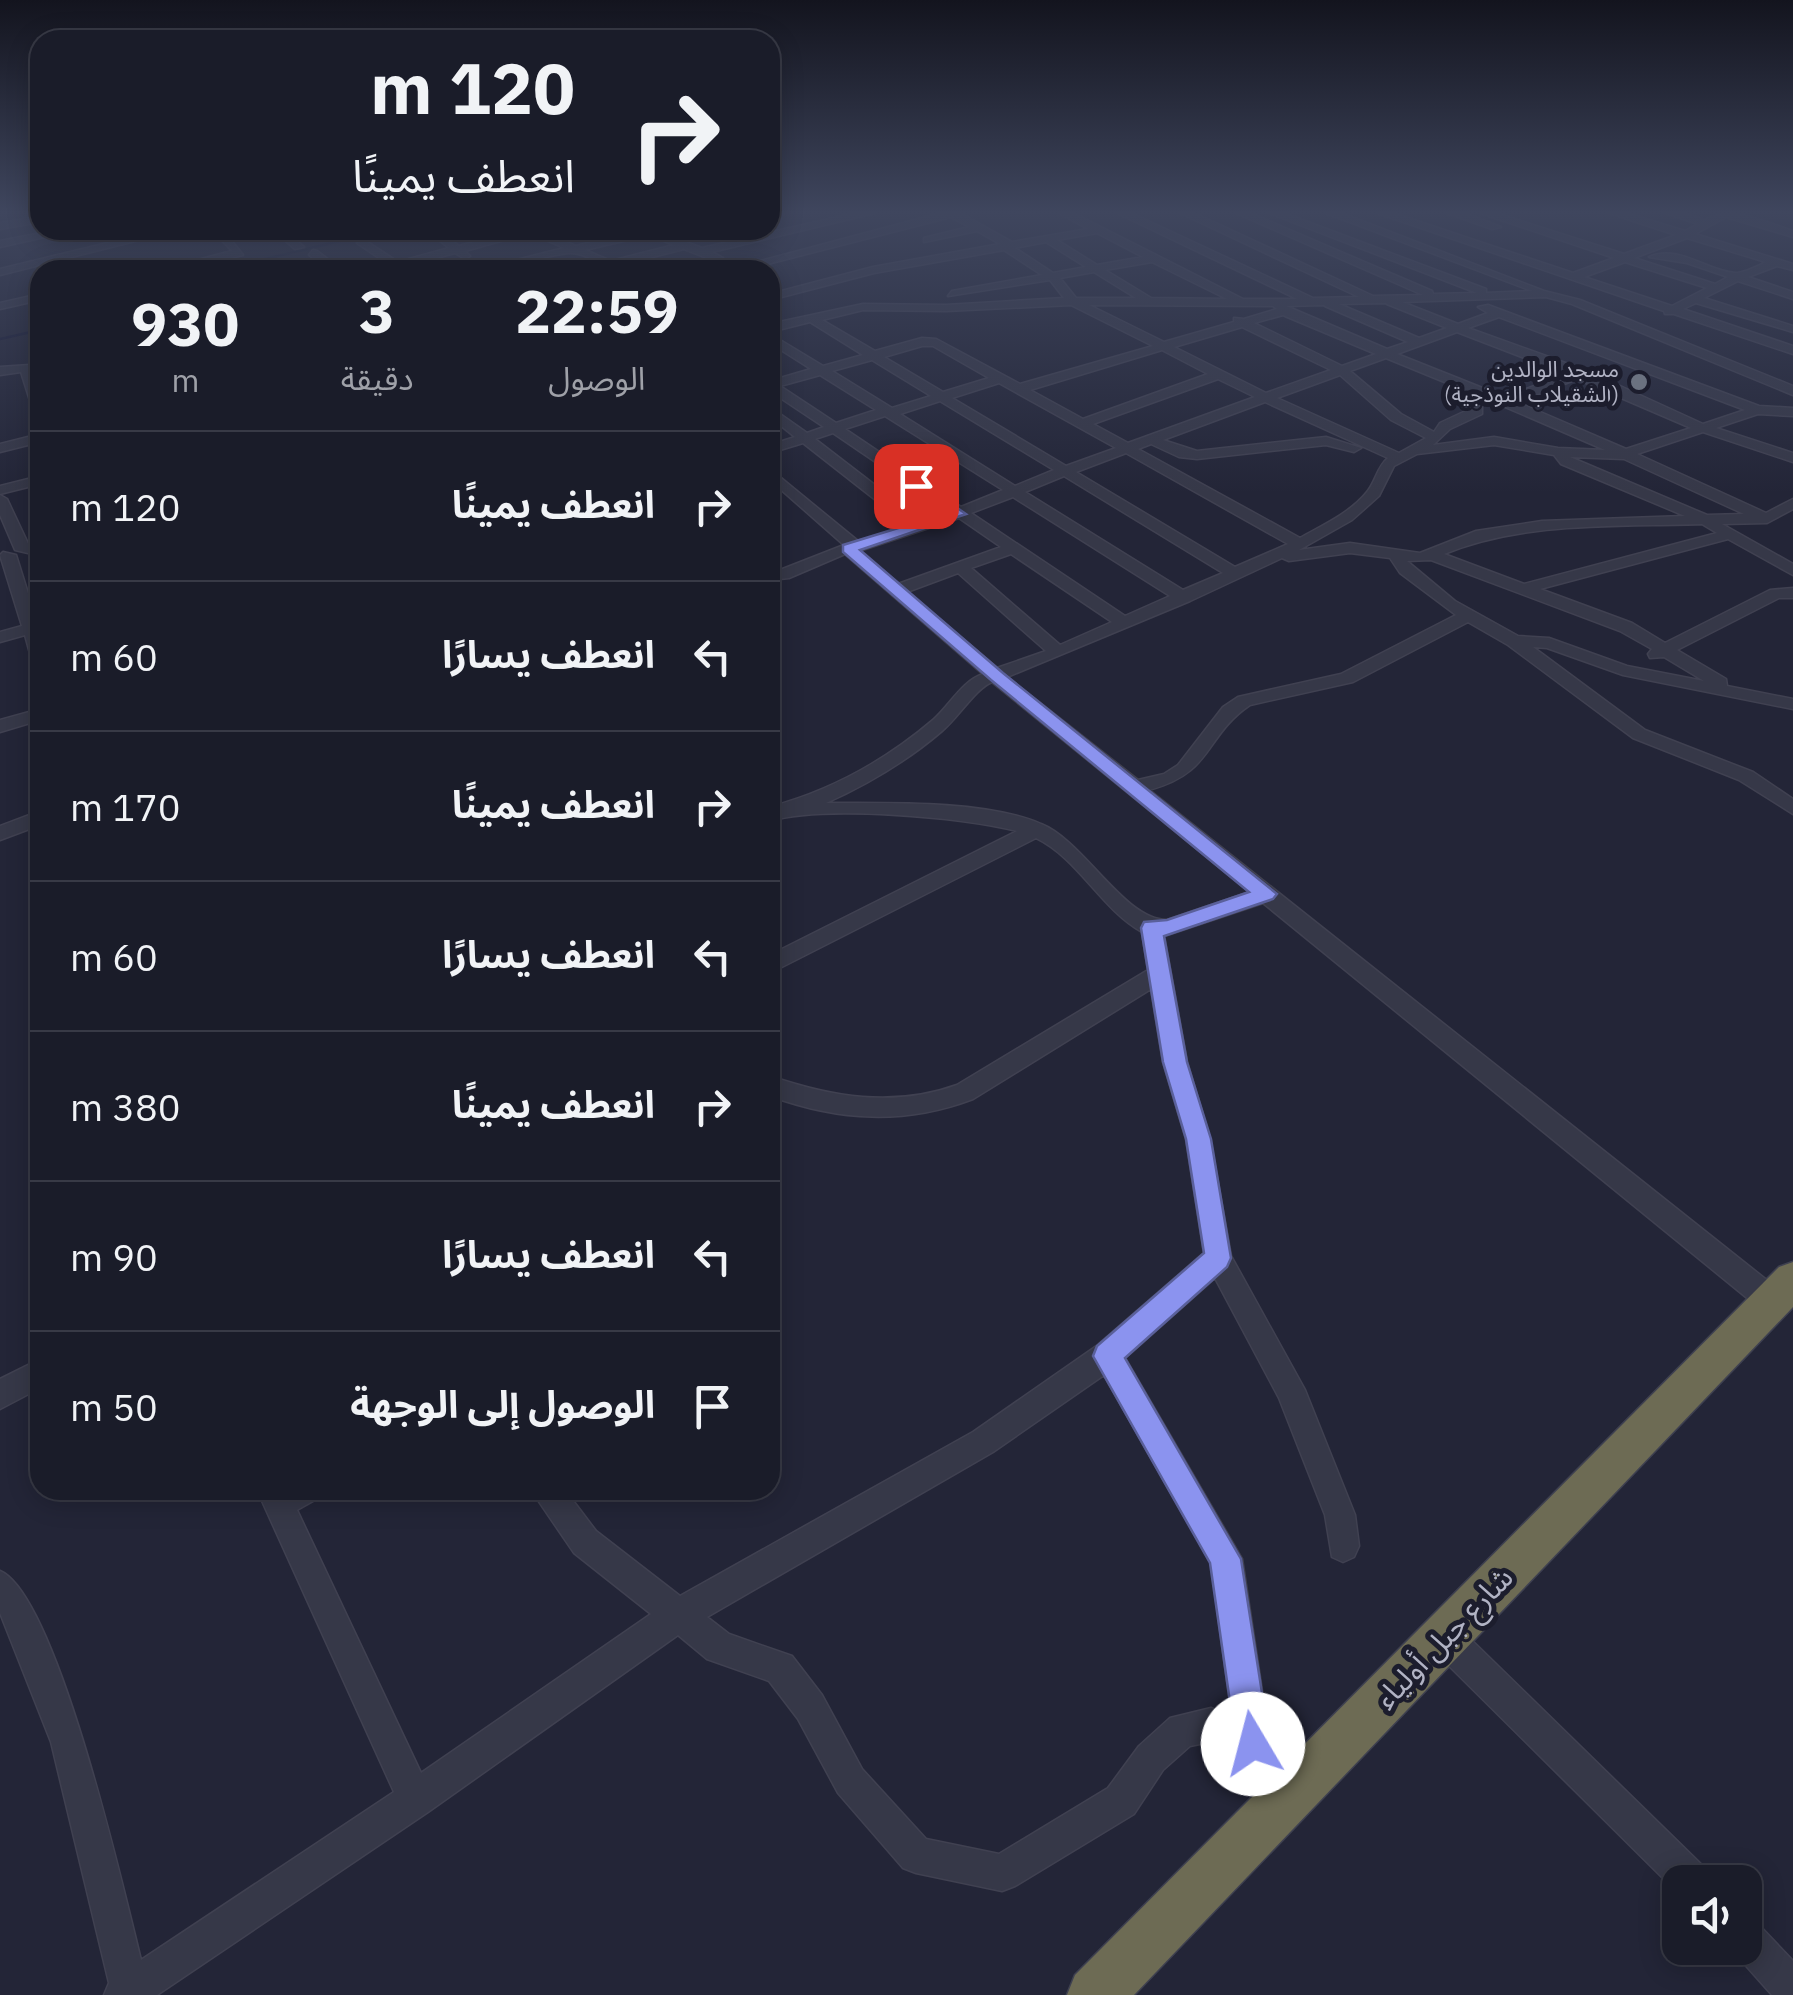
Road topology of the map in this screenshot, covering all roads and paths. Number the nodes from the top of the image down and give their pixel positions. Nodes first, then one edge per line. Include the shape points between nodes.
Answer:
1 (825, 306) edge
2 (875, 306) edge
3 (969, 306) edge
4 (1084, 306) edge
5 (1215, 306) edge
6 (1271, 306) edge
7 (1286, 306) edge
8 (1328, 306) edge
9 (1397, 306) edge
10 (1482, 306) edge
11 (1580, 306) edge
12 (1663, 306) edge
13 (1681, 306) edge
14 (1717, 306) edge
15 (870, 307) junction
16 (1279, 307) junction
17 (1674, 310) junction
18 (838, 312) junction
19 (1498, 313) junction
20 (1790, 313) edge
21 (812, 318) junction
22 (1755, 318) junction
23 (1243, 322) junction
24 (780, 326) edge
25 (1637, 327) junction
26 (1454, 328) junction
27 (1735, 330) junction
28 (1669, 340) junction
29 (1418, 342) junction
30 (780, 344) edge
31 (1162, 345) junction
32 (1654, 346) dead end
33 (1638, 352) dead end
34 (1793, 352) edge
35 (1390, 354) junction
36 (878, 355) junction
37 (1623, 358) junction
38 (1779, 360) dead end
39 (30, 367) edge
40 (1765, 367) dead end
41 (822, 370) junction
42 (1344, 371) junction
43 (0, 372) edge
44 (1219, 374) junction
45 (1577, 374) junction
46 (1752, 374) junction
47 (1002, 378) junction
48 (780, 383) edge
49 (1022, 388) junction
50 (1475, 391) junction
51 (1793, 391) edge
52 (780, 393) edge
53 (945, 396) junction
54 (1268, 399) junction
55 (1505, 402) junction
56 (1757, 410) junction
57 (889, 412) junction
58 (1793, 412) edge
59 (780, 419) edge
60 (1083, 424) junction
61 (1700, 427) junction
62 (832, 428) junction
63 (803, 437) junction
64 (1436, 438) junction
65 (30, 440) edge
66 (1155, 441) junction
67 (780, 445) edge
68 (0, 448) edge
69 (1127, 449) junction
70 (1558, 452) junction
71 (1622, 455) junction
72 (1401, 457) junction
73 (1793, 458) edge
74 (1065, 470) junction
75 (30, 482) edge
76 (780, 482) edge
77 (0, 490) edge
78 (1015, 491) junction
79 (0, 499) edge
80 (1793, 503) edge
81 (959, 514) junction
82 (1700, 517) junction
83 (1767, 519) junction
84 (1793, 520) edge
85 (921, 528) junction
86 (1728, 534) junction
87 (1300, 544) junction
88 (852, 548) junction
89 (1012, 548) junction
90 (18, 552) edge
91 (1395, 554) junction
92 (1432, 555) junction
93 (1271, 558) junction
94 (960, 567) junction
95 (1793, 570) edge
96 (780, 574) edge
97 (1236, 574) junction
98 (1522, 588) junction
99 (897, 590) junction
100 (19, 591) junction
101 (1793, 593) edge
102 (0, 597) edge
103 (1184, 598) junction
104 (30, 614) edge
105 (1466, 616) junction
106 (1123, 622) junction
107 (30, 629) edge
108 (0, 637) edge
109 (1514, 641) junction
110 (1665, 649) junction
111 (1058, 652) junction
112 (1624, 670) junction
113 (997, 677) junction
114 (1731, 691) junction
115 (1793, 704) edge
116 (30, 717) edge
117 (0, 726) edge
118 (1135, 787) junction
119 (1793, 808) edge
120 (793, 809) junction
121 (780, 810) edge
122 (30, 822) edge
123 (1037, 829) junction
124 (0, 833) edge
125 (1266, 894) junction
126 (1152, 928) junction
127 (780, 960) edge
128 (1160, 973) junction
129 (780, 1088) edge
130 (1218, 1258) junction
131 (1783, 1291) edge
132 (1108, 1356) junction
133 (30, 1378) edge
134 (0, 1395) edge
135 (286, 1500) edge
136 (554, 1500) edge
137 (1342, 1546) dead end
138 (0, 1588) edge
139 (680, 1614) junction
140 (1444, 1636) junction
141 (1253, 1744) junction
142 (416, 1800) junction
143 (1273, 1815) junction
144 (1676, 1865) edge
145 (1762, 1956) edge
146 (1793, 1990) edge
147 (128, 1993) edge
148 (1095, 1995) edge

1 - 18 street
2 - 15 street
3 - 15 street
4 - 31 street
5 - 23 street
6 - 16 street
7 - 16 street
8 - 29 street
9 - 26 street
10 - 19 street
11 - 25 street
12 - 17 street
13 - 17 street
14 - 22 street
15 - 18 street
16 - 23 street
16 - 35 street
17 - 25 street
17 - 27 street
18 - 21 street
19 - 26 street
19 - 37 street
20 - 22 street
21 - 24 street
21 - 36 street
22 - 27 street
23 - 31 street
23 - 42 street
25 - 28 street
26 - 29 street
26 - 45 street
27 - 34 street
28 - 32 street
28 - 46 street
29 - 35 street
30 - 41 street
31 - 44 street
31 - 49 street
33 - 37 street
34 - 38 street
35 - 42 street
35 - 50 street
36 - 41 street
36 - 47 street via 930,342
36 - 53 street
37 - 45 street
37 - 56 street
39 - 43 street
40 - 46 street
41 - 48 street
41 - 57 street
42 - 54 street
42 - 64 street via 1400,420
44 - 54 street
44 - 60 street
45 - 55 street
45 - 61 street
46 - 51 street
47 - 49 street
47 - 53 street
49 - 60 street
50 - 55 street
50 - 64 street via 1477,410 1444,426
52 - 62 street
53 - 57 street
53 - 74 street
54 - 66 street
54 - 72 street
55 - 71 street
56 - 58 street
56 - 61 street
57 - 62 street
57 - 78 street
59 - 63 street
60 - 69 street
61 - 71 street
61 - 73 street
62 - 63 street
62 - 81 street
63 - 67 street
63 - 85 street
64 - 72 street
65 - 68 street
66 - 69 street
66 - 72 street via 1184,454 1337,442
69 - 74 street
69 - 87 street
70 - 71 street
70 - 72 street via 1494,440
70 - 82 street via 1566,462
71 - 83 street
72 - 87 street via 1384,470 1374,494
74 - 78 street
74 - 97 street
75 - 77 street
76 - 88 street
78 - 81 street
78 - 103 street
79 - 90 street
80 - 83 street
81 - 85 street
81 - 89 street
82 - 83 street
82 - 86 street
82 - 92 street via 1526,527 1472,537
83 - 84 street
85 - 88 street
86 - 95 street
86 - 98 street
87 - 93 street
88 - 96 street
88 - 99 street
89 - 94 street
89 - 106 street
90 - 100 street
91 - 92 street
91 - 93 street via 1350,548
91 - 105 street
92 - 98 street
93 - 97 street
94 - 99 street
94 - 111 street
97 - 103 street
98 - 110 street
99 - 113 street
100 - 102 street
100 - 104 street
101 - 110 street via 1776,593
103 - 106 street
105 - 109 street
105 - 118 street via 1347,678 1244,701 1185,768
106 - 111 street
107 - 108 street
109 - 112 street via 1549,643
109 - 119 street via 1639,734 1746,776
110 - 112 street
110 - 114 street
111 - 113 street
112 - 114 street
113 - 118 street
113 - 120 street via 976,682 935,727 864,775
114 - 115 street
116 - 117 street
118 - 125 street
120 - 121 street
120 - 123 street via 915,811
122 - 124 street
123 - 126 street
123 - 127 street
125 - 126 street
125 - 131 street
126 - 128 street
128 - 129 street via 965,1092 932,1104 879,1109
128 - 130 street
130 - 132 street
130 - 137 street via 1291,1390 1340,1515
131 - 140 highway, شارع جبل أولياء
132 - 139 street via 983,1442
132 - 141 street via 1226,1559
133 - 134 street
135 - 142 street
136 - 139 street via 585,1542
138 - 147 street via 18,1610 68,1742
139 - 141 street via 719,1647 780,1668 850,1780 916,1854 1002,1873 1121,1801 1151,1758 1182,1730 1211,1725
139 - 142 street
140 - 143 highway, شارع جبل أولياء
140 - 144 street
141 - 143 street
142 - 147 street
143 - 148 highway, شارع جبل أولياء
145 - 146 street

